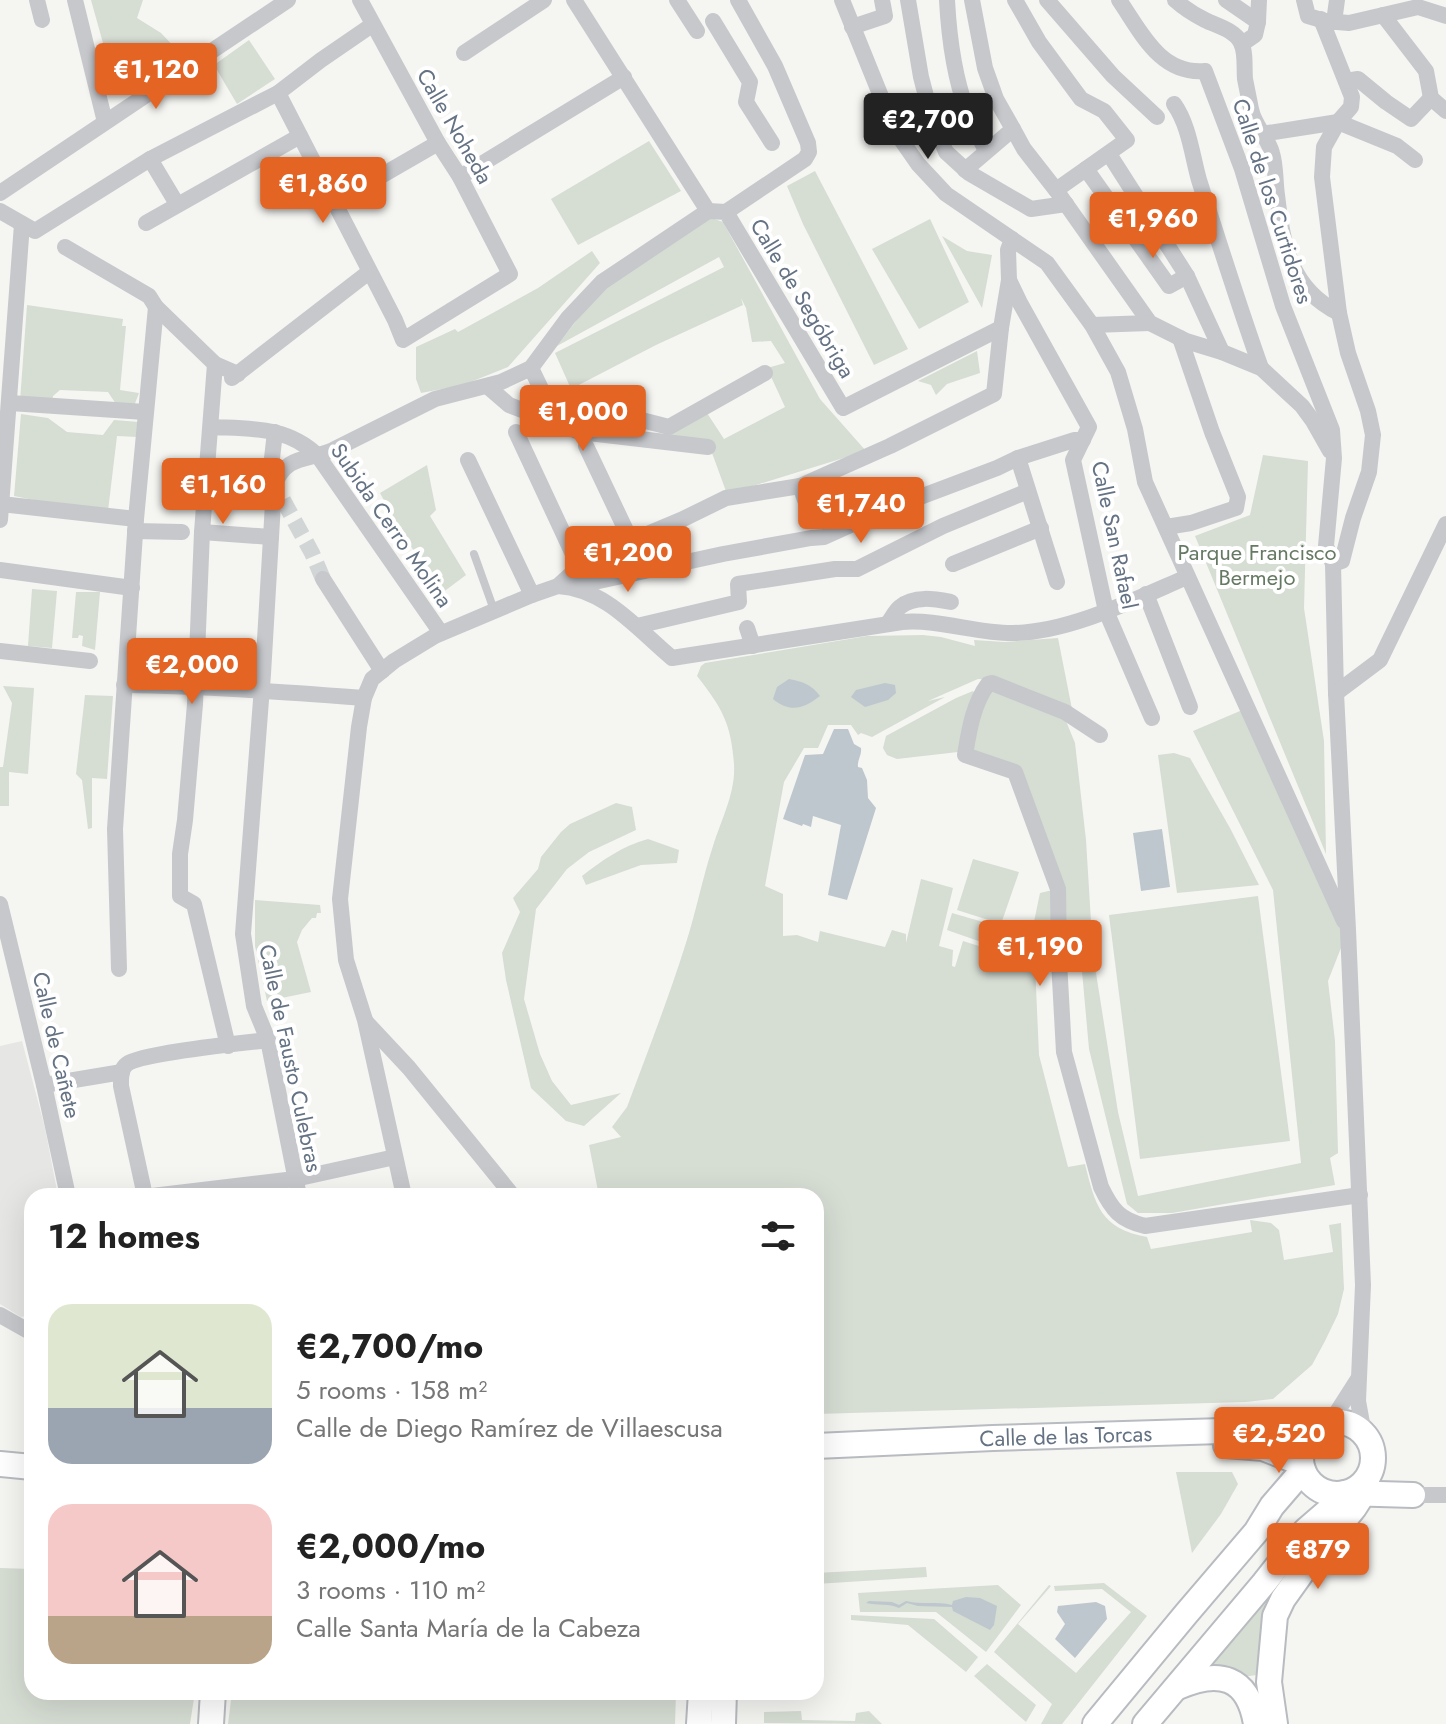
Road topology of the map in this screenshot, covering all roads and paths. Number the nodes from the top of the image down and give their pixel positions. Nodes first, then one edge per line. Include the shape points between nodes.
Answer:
1 (37, 0) edge
2 (75, 0) edge
3 (288, 0) edge
4 (360, 0) edge
5 (544, 0) edge
6 (574, 0) edge
7 (677, 0) edge
8 (738, 0) edge
9 (842, 0) edge
10 (908, 0) edge
11 (947, 0) edge
12 (972, 0) edge
13 (1015, 0) edge
14 (1047, 0) edge
15 (1119, 0) edge
16 (1175, 0) edge
17 (1226, 0) edge
18 (1259, 0) edge
19 (1304, 0) edge
20 (1337, 0) edge
21 (1418, 4) edge
22 (886, 5) edge
23 (1392, 8) edge
24 (1446, 16) edge
25 (42, 20) dead end
26 (1323, 20) junction
27 (713, 21) dead end
28 (1258, 22) junction
29 (372, 25) junction
30 (852, 27) junction
31 (697, 31) dead end
32 (1242, 44) junction
33 (464, 53) dead end
34 (624, 77) junction
35 (1346, 81) junction
36 (278, 93) junction
37 (1431, 98) junction
38 (1174, 104) dead end
39 (1446, 111) edge
40 (1157, 117) dead end
41 (105, 122) junction
42 (1338, 122) junction
43 (1013, 129) junction
44 (1262, 134) junction
45 (300, 136) junction
46 (438, 143) junction
47 (772, 143) dead end
48 (986, 151) junction
49 (1109, 154) junction
50 (150, 159) junction
51 (1415, 160) dead end
52 (1086, 169) junction
53 (965, 170) junction
54 (460, 177) junction
55 (0, 193) edge
56 (1061, 197) junction
57 (334, 203) junction
58 (177, 204) junction
59 (0, 211) edge
60 (708, 211) junction
61 (726, 212) junction
62 (146, 223) dead end
63 (29, 227) junction
64 (1012, 239) junction
65 (65, 247) dead end
66 (369, 272) junction
67 (1187, 276) junction
68 (1009, 280) junction
69 (156, 307) junction
70 (1339, 313) junction
71 (1150, 323) junction
72 (1092, 325) junction
73 (1001, 328) junction
74 (1180, 338) junction
75 (1222, 352) junction
76 (6, 357) edge
77 (215, 364) junction
78 (531, 368) junction
79 (1261, 368) junction
80 (765, 373) dead end
81 (238, 374) junction
82 (487, 386) junction
83 (213, 390) junction
84 (10, 403) junction
85 (145, 412) junction
86 (211, 427) junction
87 (275, 432) junction
88 (516, 432) dead end
89 (1083, 440) junction
90 (586, 446) dead end
91 (708, 447) dead end
92 (318, 456) junction
93 (1018, 458) junction
94 (1334, 458) junction
95 (468, 460) dead end
96 (800, 486) junction
97 (1028, 491) junction
98 (277, 494) junction
99 (1, 512) edge
100 (812, 519) dead end
101 (1446, 524) edge
102 (136, 525) junction
103 (1166, 527) junction
104 (1041, 528) junction
105 (182, 532) dead end
106 (202, 532) junction
107 (271, 537) junction
108 (631, 541) junction
109 (474, 554) dead end
110 (953, 564) dead end
111 (1333, 564) junction
112 (579, 567) junction
113 (0, 570) edge
114 (1187, 577) junction
115 (323, 579) tunnel mouth
116 (1057, 582) dead end
117 (565, 586) junction
118 (132, 588) junction
119 (1146, 594) junction
120 (532, 595) junction
121 (951, 602) dead end
122 (494, 610) junction
123 (1106, 611) junction
124 (888, 623) junction
125 (637, 626) junction
126 (747, 628) dead end
127 (441, 633) junction
128 (753, 646) junction
129 (0, 651) edge
130 (90, 661) dead end
131 (382, 671) junction
132 (124, 685) junction
133 (196, 686) junction
134 (261, 689) junction
135 (1336, 693) junction
136 (364, 698) junction
137 (1190, 707) dead end
138 (1152, 718) dead end
139 (1100, 735) dead end
140 (0, 904) edge
141 (1348, 930) junction
142 (119, 969) dead end
143 (0, 974) edge
144 (19, 977) junction
145 (365, 1020) junction
146 (268, 1040) junction
147 (228, 1046) junction
148 (122, 1072) junction
149 (44, 1085) junction
150 (395, 1157) junction
151 (295, 1179) junction
152 (66, 1188) edge
153 (143, 1188) edge
154 (219, 1188) edge
155 (297, 1188) edge
156 (402, 1188) edge
157 (506, 1188) edge
158 (1360, 1195) junction
159 (0, 1315) edge
160 (24, 1328) edge
161 (1358, 1378) junction
162 (1321, 1426) junction
163 (1364, 1434) junction
164 (824, 1446) edge
165 (1246, 1446) junction
166 (824, 1460) edge
167 (0, 1464) edge
168 (24, 1466) edge
169 (1302, 1466) junction
170 (1362, 1482) junction
171 (1413, 1495) joint
172 (1446, 1495) edge
173 (1272, 1506) junction
174 (1175, 1688) junction
175 (212, 1700) edge
176 (700, 1700) edge
177 (724, 1700) edge
178 (211, 1724) edge
179 (699, 1724) edge
180 (723, 1724) edge
181 (1095, 1724) edge
182 (1145, 1724) edge
183 (1256, 1724) edge
184 (1275, 1724) edge

1 - 25 street
2 - 41 street
3 - 41 street
4 - 29 street, Calle Noheda
5 - 33 street
6 - 34 street
7 - 31 street
8 - 61 street via 775,66 809,152
9 - 30 street
10 - 53 street via 932,119 946,152
11 - 48 street via 957,78
12 - 43 street via 985,68
13 - 49 street via 1081,99 1104,111 1127,140
14 - 40 street
15 - 94 street, Calle de los Curtidores via 1159,57 1190,72 1205,71 1242,169 1283,306 1332,430
16 - 32 street
17 - 28 street
18 - 28 street
19 - 26 street via 1308,16
20 - 26 street
21 - 23 street
21 - 24 street
22 - 30 street
23 - 26 street via 1349,23
23 - 37 street via 1426,71
26 - 35 street
27 - 47 street via 750,82 746,102
28 - 32 street via 1255,35
29 - 36 street
29 - 46 street, Calle Noheda
30 - 64 street via 895,131 918,164 946,194
32 - 44 street via 1252,113
34 - 54 street
34 - 60 street
35 - 37 street via 1358,79 1411,119
35 - 42 street via 1352,104
36 - 45 street
36 - 50 street
37 - 39 street
38 - 79 street via 1182,115
41 - 55 street
42 - 44 street
42 - 51 street via 1397,146
42 - 70 street via 1324,147 1322,164
43 - 48 street
43 - 56 street
44 - 70 street via 1273,156 1291,262 1307,291
45 - 57 street
45 - 58 street
46 - 54 street, Calle Noheda
46 - 57 street
48 - 53 street
49 - 52 street
49 - 67 street
50 - 58 street
50 - 63 street
52 - 56 street
52 - 67 street via 1169,286
53 - 56 street via 1031,209
54 - 66 street, Calle Noheda via 510,274 403,340
56 - 71 street
57 - 66 street
58 - 62 street
59 - 63 street
60 - 61 street, Calle de Segóbriga
60 - 78 street via 602,282
61 - 73 street, Calle de Segóbriga via 843,408
63 - 76 street
64 - 68 street
64 - 72 street via 1047,263
65 - 69 street via 149,296
66 - 81 street
67 - 75 street
68 - 73 street
68 - 89 street, Calle San Rafael via 1089,427
69 - 77 street
69 - 85 street
70 - 111 street via 1373,435 1367,479 1342,561
71 - 72 street
71 - 74 street
72 - 103 street via 1118,372 1145,482
73 - 96 street via 994,394
74 - 75 street
74 - 103 street via 1238,497 1236,508
75 - 79 street
76 - 84 street
77 - 81 street
77 - 83 street
78 - 80 street via 544,395 669,427
78 - 82 street
79 - 94 street via 1302,406
81 - 83 street
82 - 91 street via 509,405 580,432
82 - 92 street via 435,399
83 - 86 street
84 - 85 street
84 - 99 street
85 - 102 street
86 - 87 street, Subida Cerro Molina
86 - 106 street
87 - 92 street, Subida Cerro Molina via 293,437
87 - 98 street via 271,467
88 - 112 street
89 - 93 street
89 - 123 street, Calle San Rafael via 1073,460
90 - 108 street
92 - 98 street via 300,459 279,473
92 - 127 street, Subida Cerro Molina
93 - 97 street
93 - 117 street via 824,537
94 - 111 street via 1326,539
95 - 120 street
96 - 100 street
96 - 108 street via 726,498
97 - 104 street
97 - 125 street via 857,569 738,584 739,602
98 - 107 street, Calle de Fausto Culebras
99 - 102 street
101 - 135 street via 1380,660
102 - 105 street
102 - 118 street
103 - 114 street
104 - 110 street
104 - 116 street
106 - 107 street
106 - 133 street
107 - 134 street, Calle de Fausto Culebras
108 - 112 street
109 - 122 lane
111 - 135 street
112 - 117 street
113 - 118 street
114 - 119 street
114 - 141 street
115 - 131 street
117 - 120 street
117 - 125 street via 587,591
118 - 132 street
119 - 123 street
119 - 137 street
120 - 122 street
121 - 124 street via 911,601
122 - 127 street
123 - 124 street via 1012,633 918,621
123 - 138 street, Calle San Rafael
124 - 128 street
125 - 128 street via 672,658
126 - 128 street
127 - 131 street
129 - 130 street
131 - 136 street
132 - 133 street
132 - 142 street via 115,829
133 - 134 street
133 - 147 street via 180,896 194,904
134 - 136 street
134 - 146 street, Calle de Fausto Culebras via 243,934 254,1006
135 - 141 street
136 - 145 street via 340,899 346,960
139 - 158 street via 1065,712 992,683 983,691 970,724 965,755 1015,772 1058,889 1064,1052 1108,1202 1117,1214 1145,1226
140 - 144 street, Calle de Cañete
141 - 158 street
143 - 144 street
144 - 149 street, Calle de Cañete
145 - 150 street
145 - 157 street
146 - 147 street
146 - 151 street, Calle de Fausto Culebras
147 - 148 street via 130,1061
148 - 149 street
148 - 153 street
149 - 152 street, Calle de Cañete
150 - 151 street
150 - 156 street
151 - 154 street
151 - 155 street, Calle de Fausto Culebras
158 - 161 street
159 - 160 street
161 - 162 street via 1335,1415
161 - 163 street
162 - 163 street via 1346,1423
162 - 164 street, Calle de las Torcas
162 - 169 street via 1305,1441
163 - 170 street via 1373,1451
165 - 166 street via 994,1450
165 - 169 street
165 - 173 street via 1265,1457 1273,1470
167 - 168 street
169 - 170 street via 1316,1488 1330,1494
169 - 173 street
170 - 171 street
170 - 174 street via 1306,1530
170 - 184 street via 1354,1508 1275,1616 1269,1682
171 - 172 street
173 - 181 street
174 - 182 street
174 - 183 street via 1205,1677 1226,1679 1248,1697
175 - 178 street
176 - 179 street
177 - 180 street

